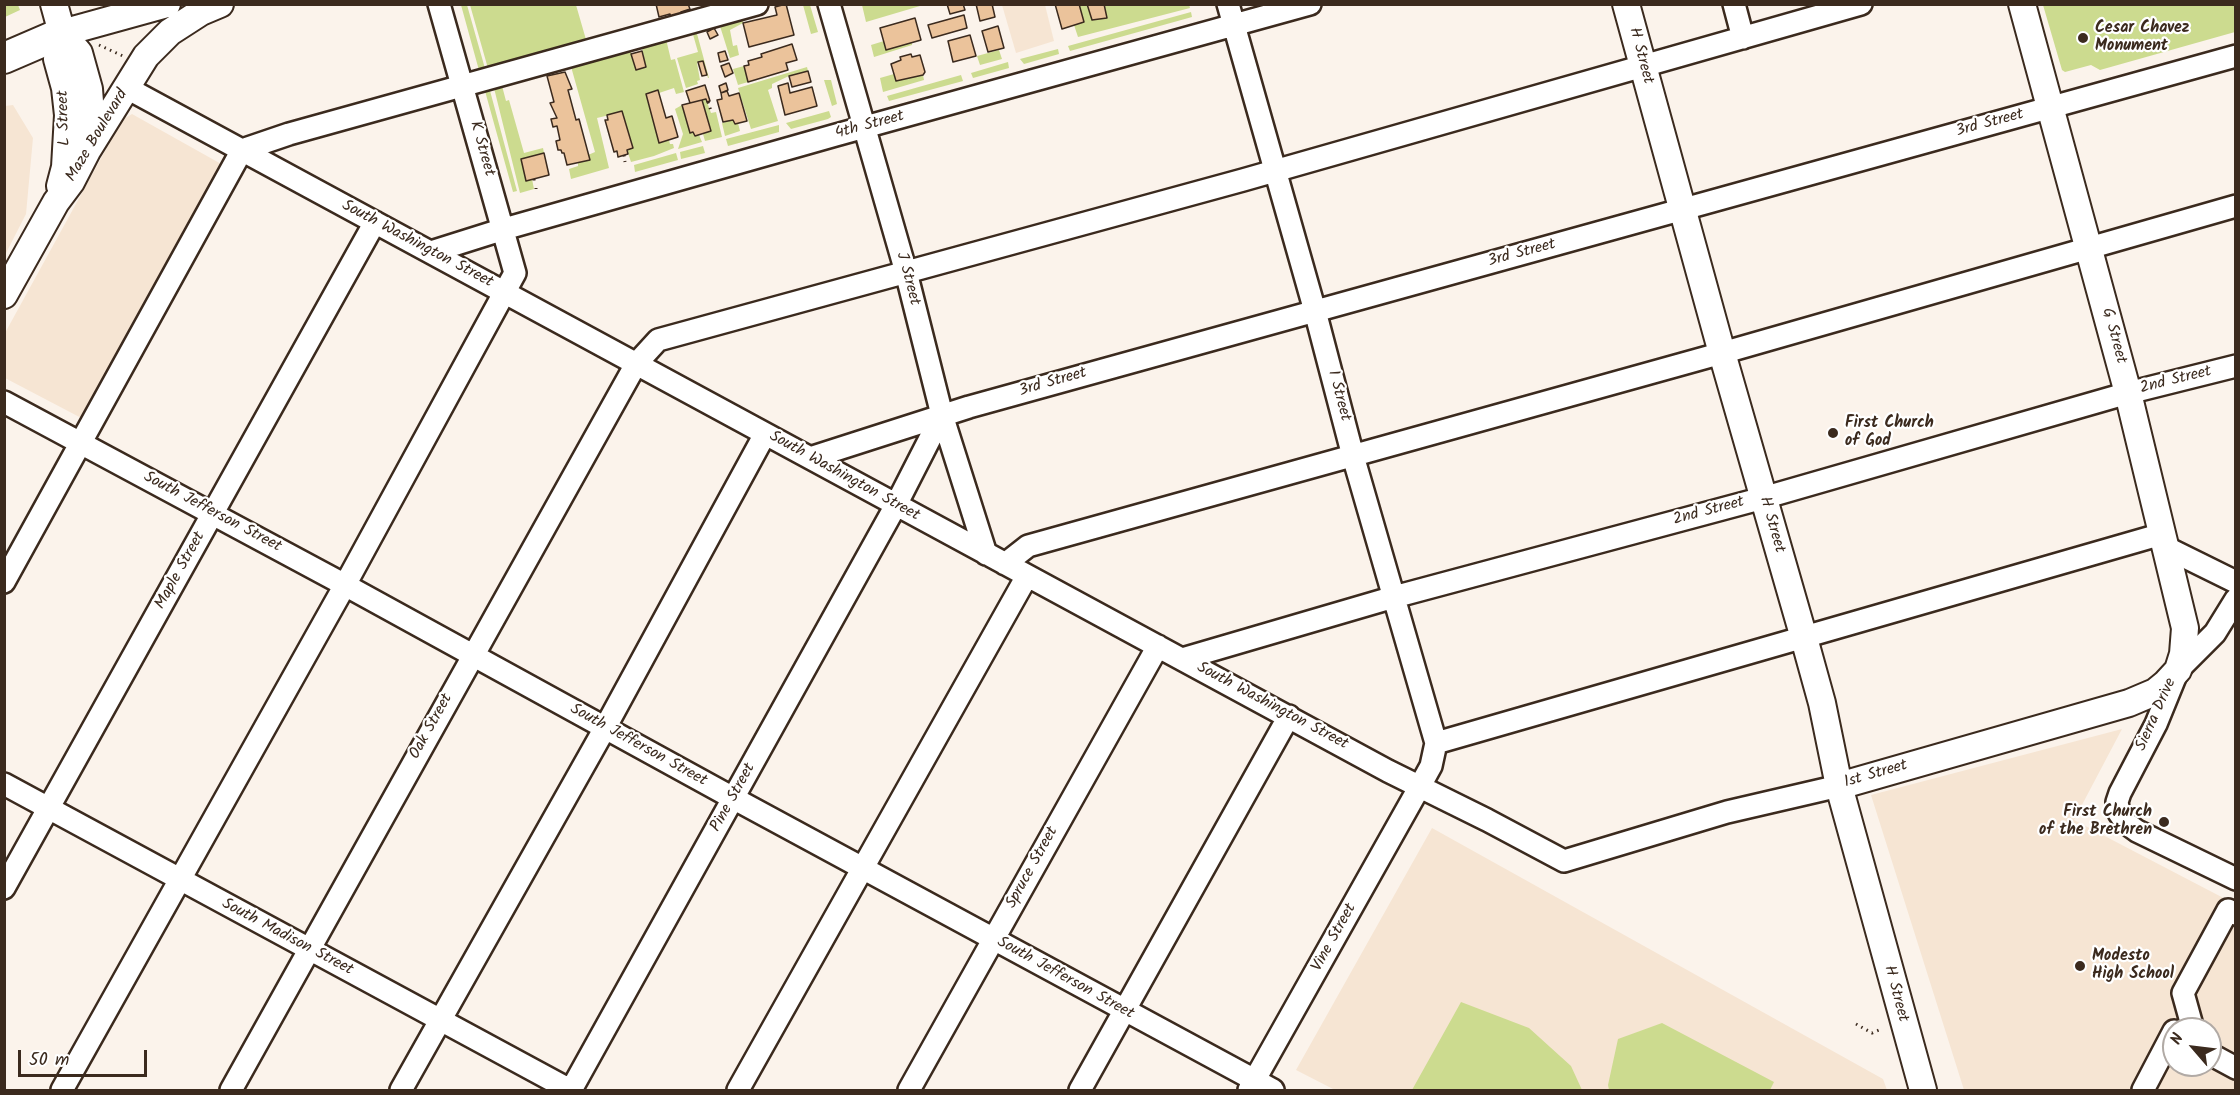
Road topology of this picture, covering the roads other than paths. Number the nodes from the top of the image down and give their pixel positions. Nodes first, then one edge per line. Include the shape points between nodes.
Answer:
1 (54, 4) edge
2 (167, 4) edge
3 (220, 4) edge
4 (439, 4) edge
5 (758, 4) edge
6 (829, 4) edge
7 (1227, 4) edge
8 (1310, 4) edge
9 (1626, 4) edge
10 (1734, 4) edge
11 (1861, 4) edge
12 (2022, 4) edge
13 (1233, 27) junction
14 (62, 33) junction
15 (1743, 38) junction
16 (4, 46) edge
17 (2235, 56) edge
18 (4, 58) edge
19 (1643, 67) junction
20 (463, 87) junction
21 (127, 88) junction
22 (2051, 107) junction
23 (864, 128) junction
24 (242, 150) junction
25 (87, 151) junction
26 (1275, 170) junction
27 (56, 202) junction
28 (2235, 206) edge
29 (1684, 209) junction
30 (375, 222) junction
31 (504, 229) junction
32 (2090, 248) junction
33 (431, 252) junction
34 (906, 272) junction
35 (504, 292) junction
36 (4, 295) edge
37 (1315, 311) junction
38 (1722, 353) junction
39 (636, 364) junction
40 (2235, 366) edge
41 (2128, 393) junction
42 (4, 402) edge
43 (942, 416) junction
44 (765, 434) junction
45 (82, 443) junction
46 (1353, 456) junction
47 (810, 458) junction
48 (1763, 498) junction
49 (896, 505) junction
50 (212, 514) junction
51 (2164, 541) junction
52 (986, 554) junction
53 (1005, 564) junction
54 (1027, 576) junction
55 (4, 582) edge
56 (2235, 582) edge
57 (345, 585) junction
58 (1395, 597) junction
59 (2235, 598) edge
60 (1804, 638) junction
61 (1158, 646) junction
62 (472, 655) junction
63 (1182, 658) junction
64 (2178, 670) junction
65 (1289, 716) junction
66 (605, 728) junction
67 (1436, 743) junction
68 (4, 784) edge
69 (1420, 786) junction
70 (1839, 786) junction
71 (733, 798) junction
72 (49, 808) junction
73 (1564, 861) joint
74 (863, 868) junction
75 (2235, 879) edge
76 (179, 880) junction
77 (4, 888) edge
78 (2235, 914) edge
79 (993, 939) junction
80 (309, 949) junction
81 (2187, 1006) junction
82 (1125, 1011) junction
83 (2181, 1017) edge
84 (2190, 1017) edge
85 (440, 1021) junction
86 (2162, 1053) edge
87 (1259, 1087) edge
88 (62, 1090) edge
89 (231, 1090) edge
90 (401, 1090) edge
91 (571, 1090) edge
92 (738, 1090) edge
93 (909, 1090) edge
94 (1080, 1090) edge
95 (1923, 1090) edge
96 (2143, 1090) edge

1 - 14 main road, L Street
2 - 14 main road
3 - 21 main road, Maze Boulevard via 170,32 146,56
4 - 20 street, K Street
5 - 20 street
6 - 23 street, J Street
7 - 13 street, I Street
8 - 13 street, 4th Street
9 - 19 main road, H Street
10 - 15 street
11 - 15 street, Oak Street
12 - 22 main road, G Street
13 - 23 street, 4th Street
13 - 26 street, I Street
14 - 16 highway
14 - 18 highway
14 - 25 main road, L Street via 79,53 89,89 92,127
14 - 27 main road, L Street via 57,59 65,88 68,136
15 - 19 street, Oak Street
17 - 22 street, 3rd Street
19 - 26 street, Oak Street
19 - 29 main road, H Street
20 - 24 street
20 - 31 street, K Street
21 - 24 street, South Washington Street
21 - 25 main road, Maze Boulevard
22 - 29 street, 3rd Street
22 - 32 main road, G Street
23 - 31 street, 4th Street
23 - 34 street, J Street
24 - 30 street, South Washington Street
24 - 45 street
25 - 27 main road, Maze Boulevard
26 - 34 street, Oak Street
26 - 37 street, I Street
27 - 36 main road, Maze Boulevard
28 - 32 street
29 - 37 street, 3rd Street
29 - 38 main road, H Street
30 - 33 street, South Washington Street
30 - 50 street, Maple Street
31 - 33 street, 4th Street
31 - 35 street, K Street via 515,273
32 - 38 street
32 - 41 main road, G Street
33 - 35 street, South Washington Street
34 - 39 street, Oak Street via 658,340
34 - 43 street, J Street
35 - 39 street, South Washington Street
35 - 57 street, K Street
37 - 43 street, 3rd Street
37 - 46 street, I Street
38 - 46 street
38 - 48 main road, H Street
39 - 44 street, South Washington Street
39 - 62 street, Oak Street
40 - 41 street, 2nd Street
41 - 48 street, 2nd Street
41 - 51 main road, G Street
42 - 45 street, South Jefferson Street
43 - 47 street, 3rd Street
43 - 49 street, Pine Street
43 - 52 street, J Street
44 - 47 street, South Washington Street
44 - 66 street
45 - 50 street, South Jefferson Street
45 - 55 street
46 - 53 street via 1028,546
46 - 58 street, I Street
47 - 49 street, South Washington Street
48 - 58 street, 2nd Street
48 - 60 main road, H Street
49 - 52 street, South Washington Street
49 - 71 street, Pine Street
50 - 57 street, South Jefferson Street
50 - 72 street, Maple Street
51 - 56 street
51 - 60 street
51 - 64 main road, G Street via 2185,628
52 - 53 street, South Washington Street
53 - 54 street, South Washington Street
54 - 61 street, South Washington Street
54 - 74 street
57 - 62 street, South Jefferson Street
57 - 76 street, K Street
58 - 63 street, 2nd Street
58 - 67 street, I Street
59 - 64 street, Sierra Drive via 2215,633
60 - 67 street
60 - 70 main road, H Street
61 - 63 street, South Washington Street
61 - 79 street, Spruce Street
62 - 66 street, South Jefferson Street
62 - 80 street, Oak Street
63 - 65 street, South Washington Street
64 - 70 main road, 1st Street via 2156,692 2129,703
64 - 75 street, Sierra Drive via 2156,724 2120,793 2119,813 2137,831
65 - 69 street, South Washington Street
65 - 82 street
66 - 71 street, South Jefferson Street
66 - 85 street
67 - 69 street via 1431,766
68 - 72 street, South Madison Street
69 - 73 street, South Washington Street
69 - 87 street, Vine Street
70 - 73 street, 1st Street via 1727,812
70 - 95 main road, H Street
71 - 74 street, South Jefferson Street
71 - 91 street, Pine Street
72 - 76 street, South Madison Street
72 - 77 street, Maple Street
74 - 79 street, South Jefferson Street
74 - 92 street
76 - 80 street, South Madison Street
76 - 88 street, K Street
78 - 81 street via 2228,910 2183,993
79 - 82 street, South Jefferson Street
79 - 93 street, Spruce Street
80 - 85 street, South Madison Street
80 - 89 street, Oak Street
81 - 83 street
81 - 84 street
82 - 87 street, South Jefferson Street
82 - 94 street
85 - 90 street
85 - 91 street, South Madison Street
86 - 96 street

